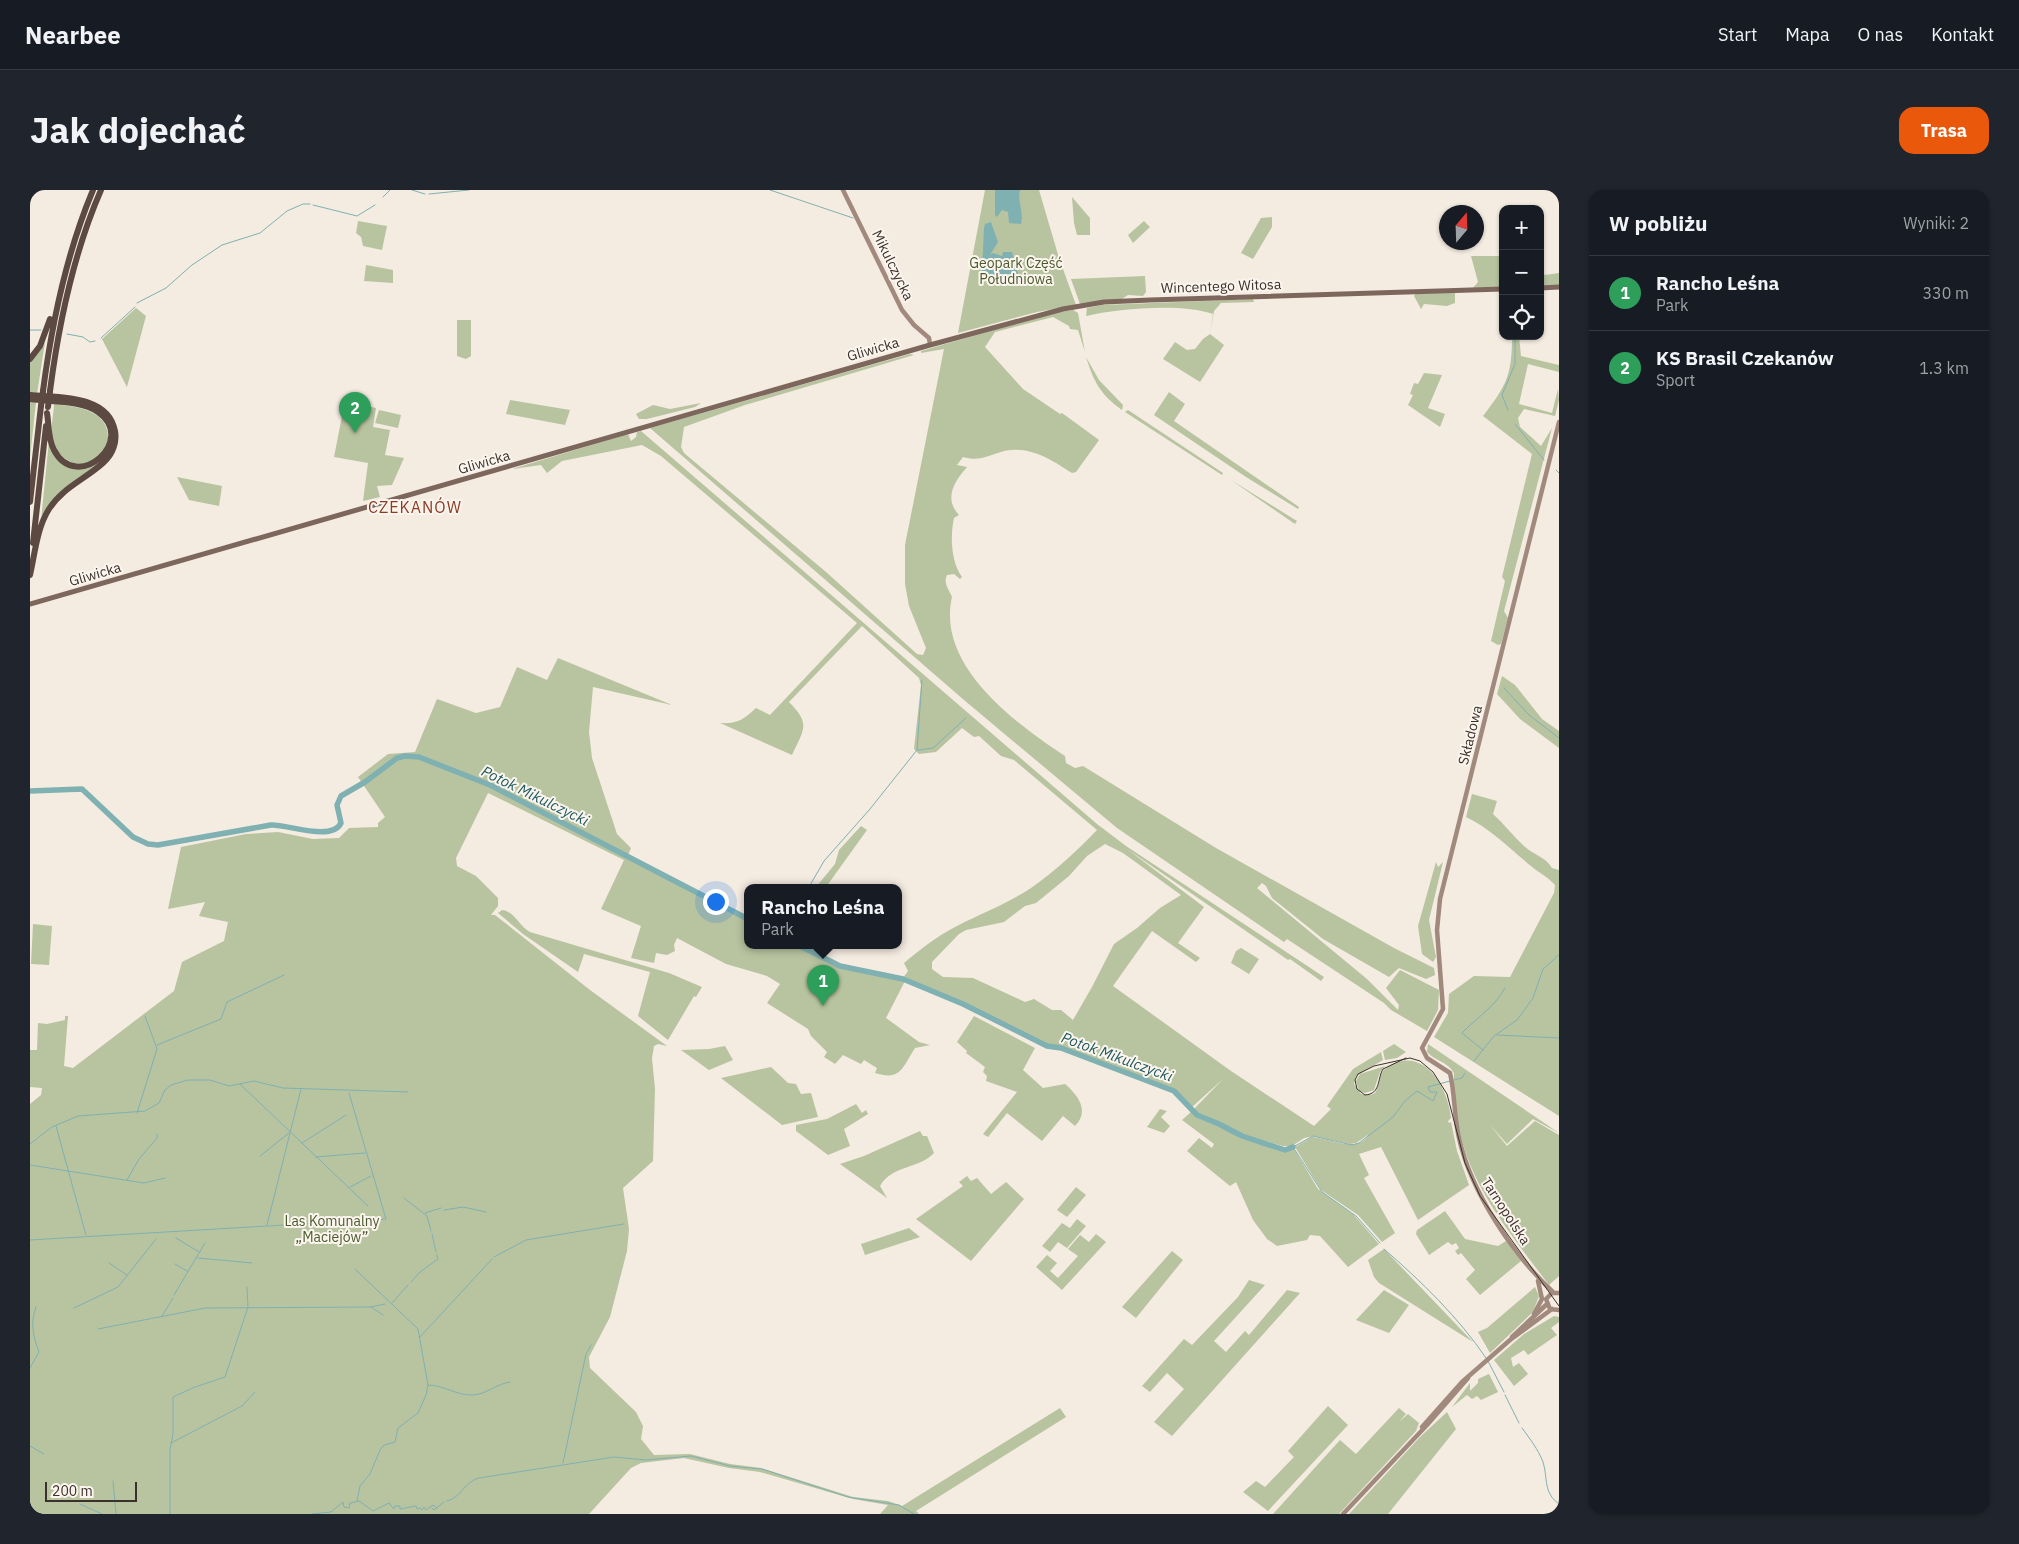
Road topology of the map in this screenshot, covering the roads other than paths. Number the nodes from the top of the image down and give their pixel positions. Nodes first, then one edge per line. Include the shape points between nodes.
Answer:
1 (93, 190) edge
2 (101, 190) edge
3 (844, 190) edge
4 (63, 280) junction
5 (1559, 287) edge
6 (1544, 288) edge
7 (1499, 289) edge
8 (944, 341) joint
9 (930, 345) junction
10 (30, 359) edge
11 (46, 391) junction
12 (30, 395) edge
13 (30, 399) edge
14 (45, 408) junction
15 (1559, 422) edge
16 (30, 488) edge
17 (30, 501) edge
18 (30, 573) edge
19 (30, 604) edge
20 (1422, 1052) joint
21 (1537, 1278) junction
22 (1556, 1293) edge
23 (1548, 1296) junction
24 (1547, 1304) junction
25 (1552, 1309) junction
26 (1559, 1310) edge
27 (1530, 1318) junction
28 (1510, 1340) junction
29 (1343, 1514) edge

1 - 4 highway
2 - 11 highway via 70,282
3 - 9 main road, Mikulczycka via 902,310 929,338
4 - 10 highway via 45,335
4 - 11 highway via 52,331
5 - 6 main road
7 - 8 main road, Wincentego Witosa via 1104,302 1029,317
8 - 9 main road, Gliwicka
9 - 19 main road, Gliwicka
11 - 14 highway, bridge
12 - 18 highway via 93,404 106,413 116,434 113,449 105,461 63,492 49,509 39,533
13 - 14 highway via 82,406 98,412 109,428 110,441 106,453 89,465 73,466 66,462 54,451
14 - 17 highway
14 - 18 highway
15 - 20 main road, Składowa via 1441,894 1437,930 1443,1009
16 - 17 highway
20 - 21 main road, Tarnopolska via 1451,1076 1458,1133 1470,1176 1490,1212
21 - 22 main road, Tarnopolska
21 - 23 main road, Tarnopolska
21 - 27 main road via 1542,1299 1540,1307
22 - 23 main road
23 - 24 main road
24 - 25 main road
24 - 27 main road
25 - 26 main road
25 - 28 main road
27 - 28 main road
28 - 29 main road via 1468,1378

